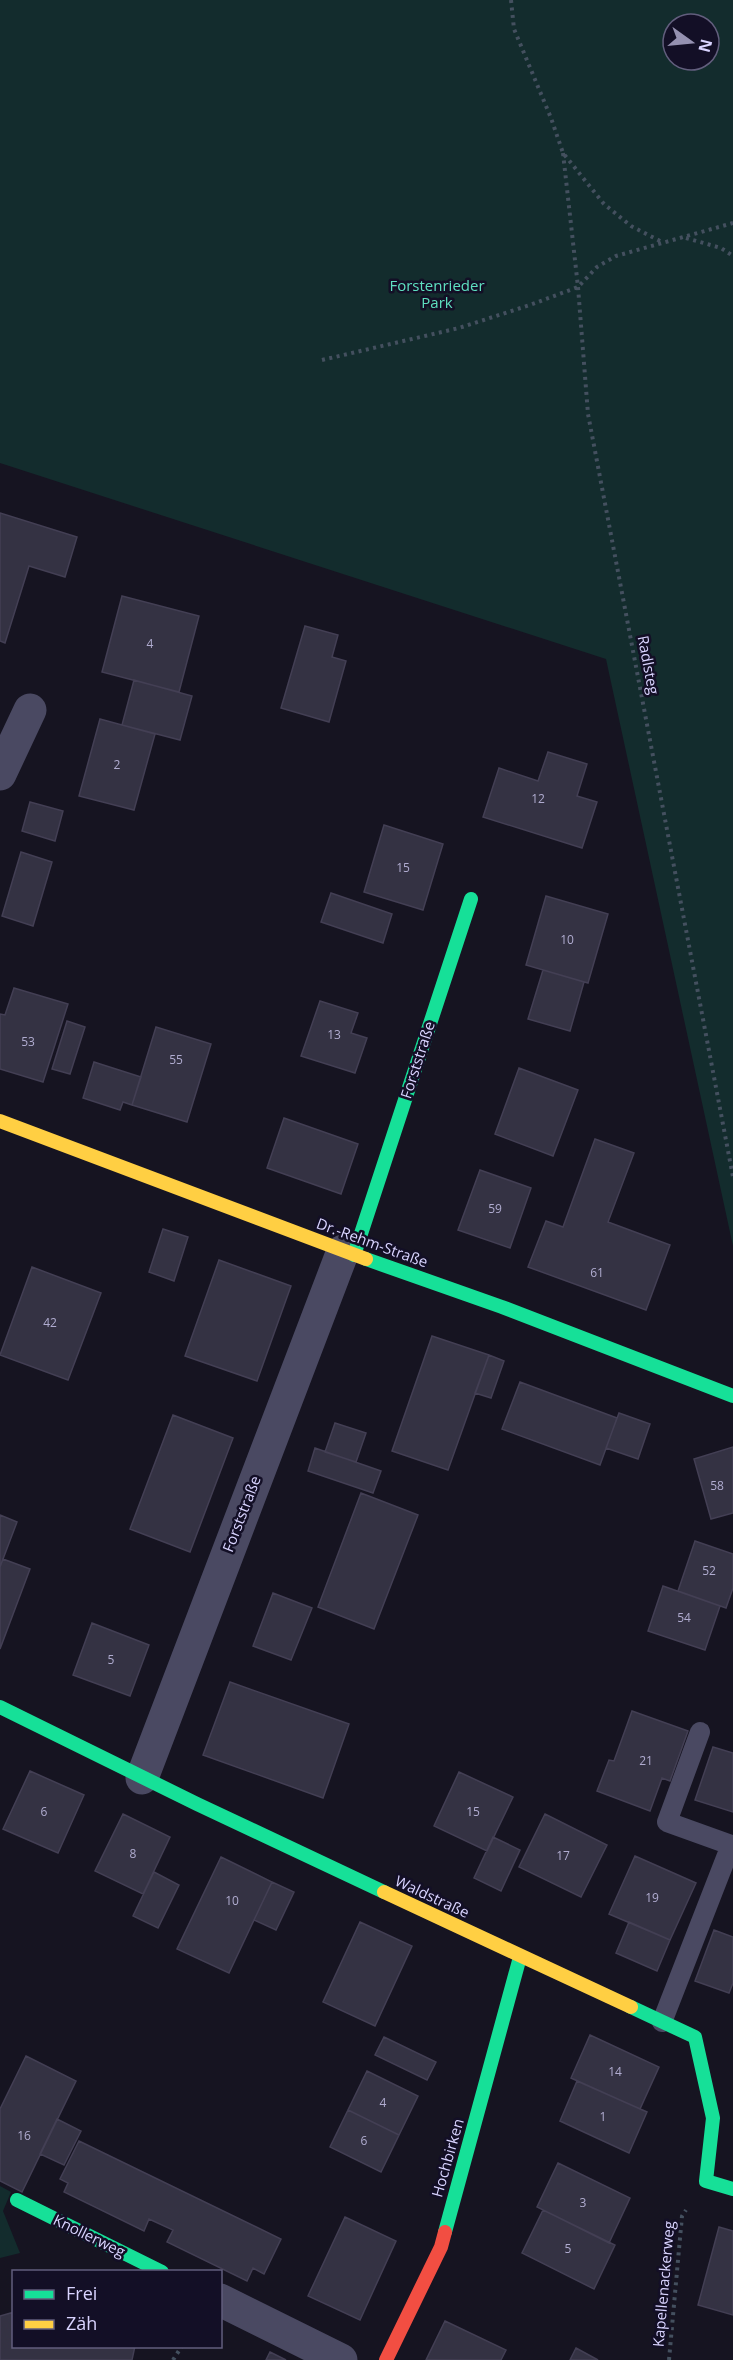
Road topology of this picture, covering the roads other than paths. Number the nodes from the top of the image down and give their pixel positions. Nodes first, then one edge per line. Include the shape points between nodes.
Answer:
1 (30, 710) dead end
2 (0, 774) edge
3 (471, 899) dead end
4 (0, 1121) edge
5 (348, 1253) junction
6 (733, 1396) edge
7 (0, 1707) edge
8 (700, 1732) dead end
9 (142, 1778) junction
10 (520, 1957) junction
11 (662, 2022) junction
12 (733, 2189) edge
13 (17, 2200) dead end
14 (160, 2270) edge
15 (222, 2301) edge
16 (341, 2360) edge
17 (386, 2360) edge

1 - 2 street
3 - 5 street, Forststraße
4 - 5 street, Dr.-Rehm-Straße
5 - 6 street, Dr.-Rehm-Straße via 502,1306
5 - 9 street, Forststraße
7 - 9 street, Waldstraße
8 - 11 lane via 667,1822 731,1845
9 - 10 street, Waldstraße
10 - 11 street, Waldstraße
10 - 17 street, Hochbirken via 441,2247
11 - 12 street, Waldstraße via 695,2037 713,2118 706,2181
13 - 14 street, Knollerweg
15 - 16 street

